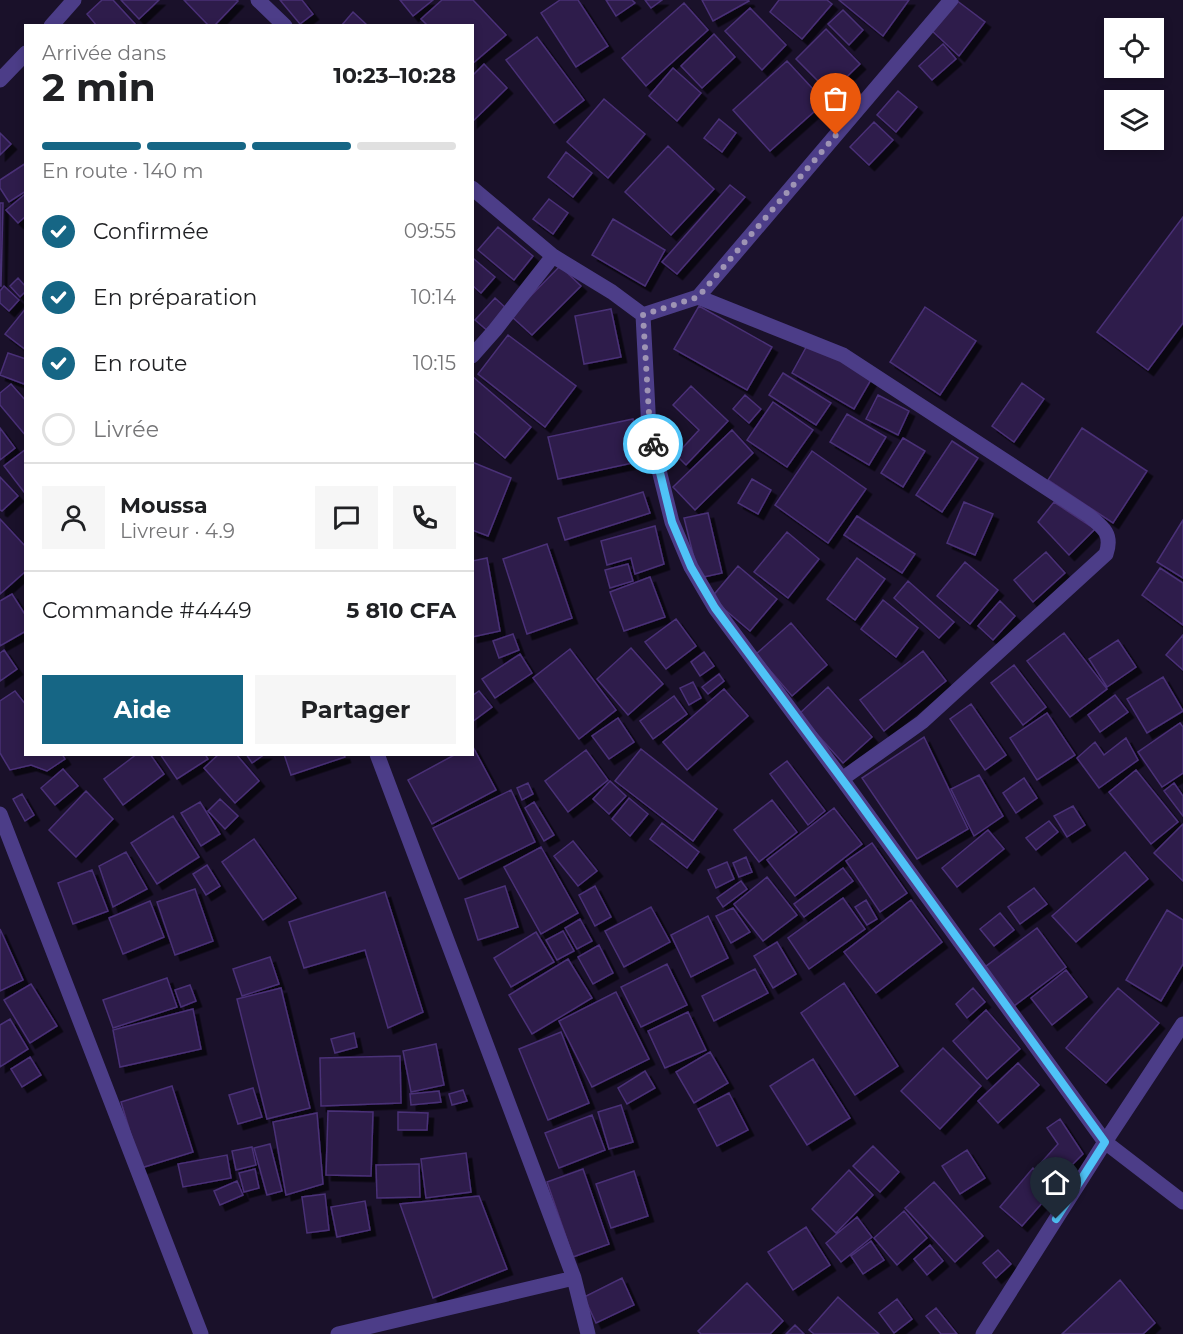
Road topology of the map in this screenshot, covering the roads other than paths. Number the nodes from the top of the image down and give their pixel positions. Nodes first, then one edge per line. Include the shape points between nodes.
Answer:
1 (74, 0) edge
2 (258, 0) edge
3 (951, 0) edge
4 (55, 24) edge
5 (283, 24) edge
6 (24, 55) edge
7 (0, 80) edge
8 (474, 190) edge
9 (553, 256) junction
10 (698, 297) junction
11 (643, 315) junction
12 (474, 354) edge
13 (378, 756) edge
14 (842, 779) junction
15 (0, 814) edge
16 (1183, 1024) edge
17 (1105, 1142) junction
18 (1183, 1202) edge
19 (574, 1278) junction
20 (201, 1334) edge
21 (338, 1334) edge
22 (588, 1334) edge
23 (983, 1334) edge

1 - 4 street
2 - 5 street
3 - 10 street
6 - 7 street
8 - 9 street
9 - 11 street
9 - 12 street
10 - 11 street
10 - 14 street via 843,355 1088,515 1108,536 1106,554 931,714
11 - 14 street via 650,430 672,522 691,567 715,608
13 - 19 street
14 - 17 street
15 - 20 street
16 - 17 street
17 - 18 street
17 - 23 street
19 - 21 street
19 - 22 street

